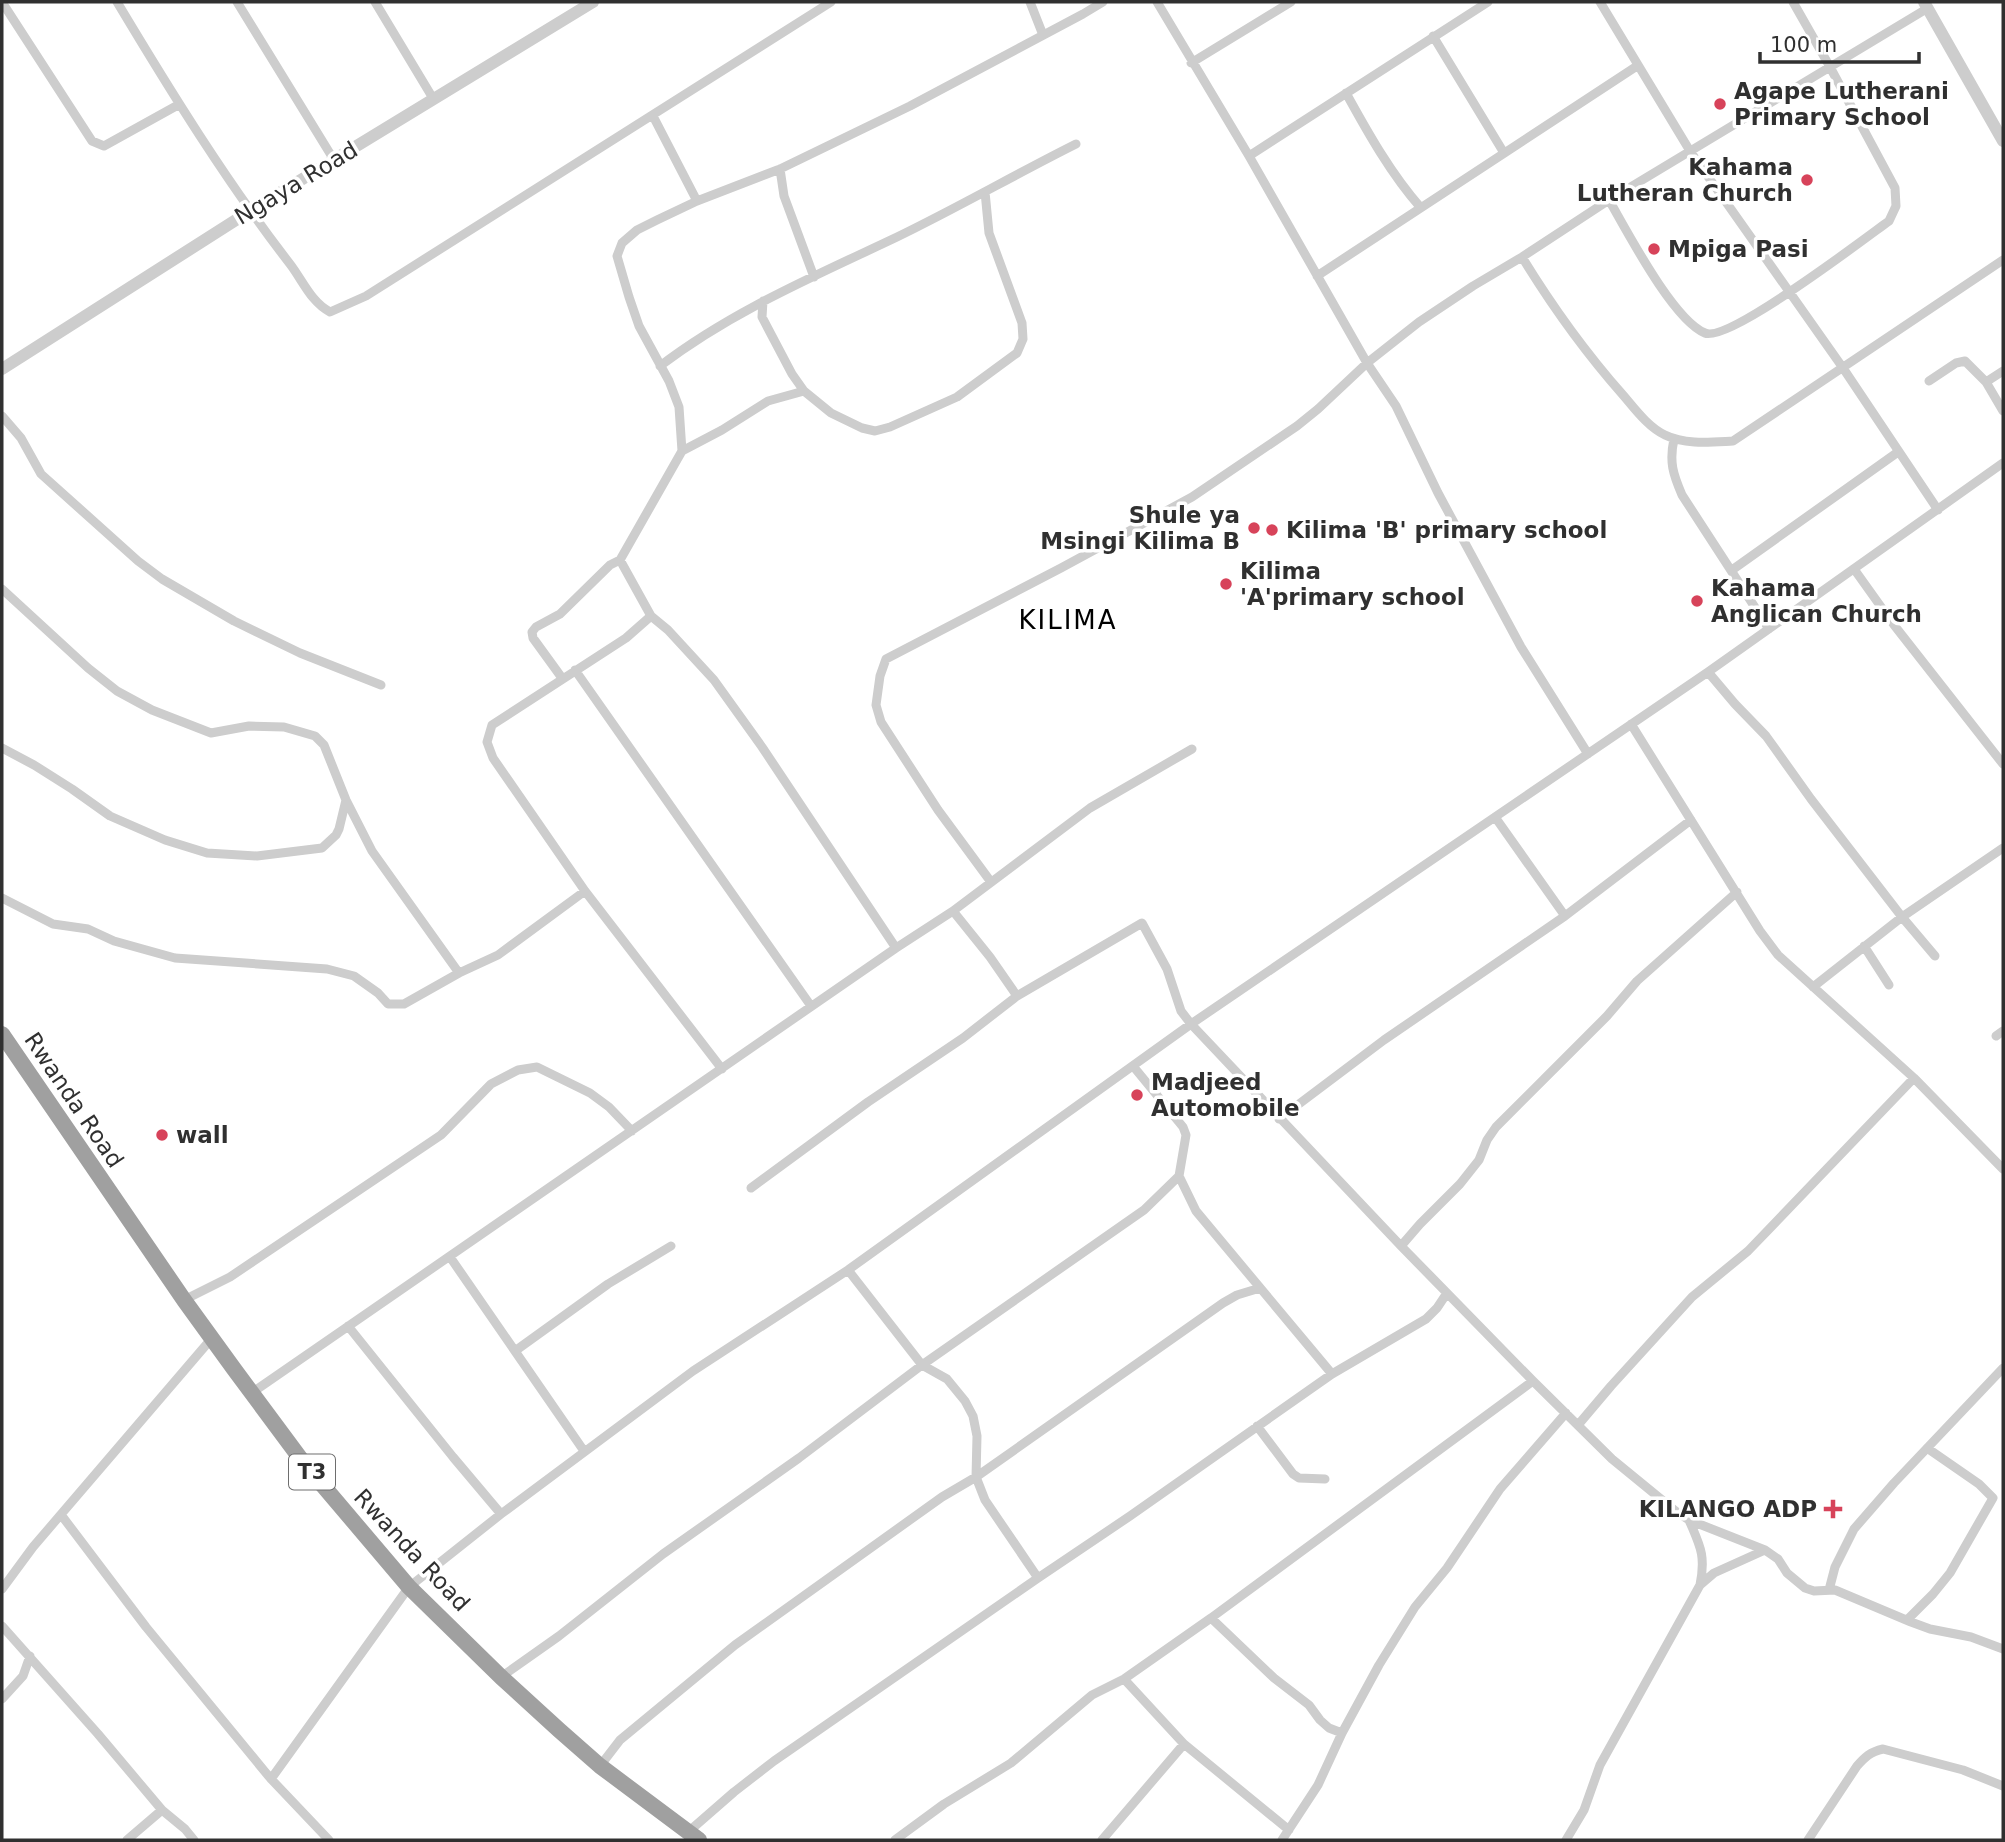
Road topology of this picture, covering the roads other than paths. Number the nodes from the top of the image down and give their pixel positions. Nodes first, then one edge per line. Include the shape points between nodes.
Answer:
1 (2, 2) edge
2 (117, 2) edge
3 (237, 2) edge
4 (375, 2) edge
5 (831, 2) edge
6 (1030, 2) edge
7 (1103, 2) edge
8 (1157, 2) edge
9 (1291, 2) edge
10 (1488, 2) edge
11 (1600, 2) edge
12 (1793, 2) edge
13 (590, 3) edge
14 (1926, 5) edge
15 (1043, 35) junction
16 (1433, 36) junction
17 (1191, 63) junction
18 (1637, 66) junction
19 (1830, 66) junction
20 (1346, 93) junction
21 (434, 100) junction
22 (178, 104) junction
23 (653, 116) junction
24 (2003, 141) edge
25 (1076, 145) dead end
26 (1690, 151) junction
27 (1504, 153) junction
28 (1248, 156) junction
29 (334, 160) junction
30 (780, 169) junction
31 (985, 192) junction
32 (1609, 200) junction
33 (697, 201) junction
34 (1421, 208) junction
35 (250, 211) junction
36 (1522, 257) junction
37 (2003, 260) edge
38 (1317, 276) junction
39 (814, 277) junction
40 (1788, 293) junction
41 (763, 301) junction
42 (1367, 363) junction
43 (660, 366) junction
44 (1843, 368) junction
45 (2, 369) edge
46 (2003, 371) edge
47 (1929, 381) dead end
48 (1986, 382) junction
49 (804, 391) junction
50 (2003, 411) edge
51 (2, 416) edge
52 (1674, 439) junction
53 (682, 451) junction
54 (1898, 452) junction
55 (2003, 463) edge
56 (1938, 510) junction
57 (620, 560) junction
58 (1854, 569) junction
59 (1732, 570) junction
60 (2, 589) edge
61 (650, 616) junction
62 (1769, 629) junction
63 (575, 670) junction
64 (1708, 672) junction
65 (562, 678) junction
66 (381, 685) dead end
67 (1631, 724) junction
68 (2, 748) edge
69 (1192, 749) dead end
70 (1587, 754) junction
71 (2003, 764) edge
72 (346, 800) junction
73 (1495, 817) junction
74 (1691, 820) junction
75 (2003, 848) edge
76 (991, 882) junction
77 (585, 891) junction
78 (1737, 892) junction
79 (2, 898) edge
80 (953, 911) junction
81 (1565, 916) junction
82 (1902, 917) junction
83 (1864, 946) junction
84 (896, 948) junction
85 (1935, 956) dead end
86 (459, 973) junction
87 (1889, 985) dead end
88 (1813, 987) junction
89 (1017, 996) junction
90 (811, 1006) junction
91 (1191, 1024) junction
92 (2, 1034) edge
93 (1133, 1066) junction
94 (722, 1069) junction
95 (1914, 1078) junction
96 (1279, 1119) junction
97 (632, 1131) junction
98 (2003, 1169) edge
99 (1179, 1176) junction
100 (751, 1188) dead end
101 (671, 1246) dead end
102 (1401, 1246) junction
103 (450, 1257) junction
104 (848, 1270) junction
105 (1260, 1288) junction
106 (1447, 1293) junction
107 (184, 1300) junction
108 (348, 1326) junction
109 (212, 1338) junction
110 (515, 1351) junction
111 (922, 1365) junction
112 (2003, 1368) edge
113 (1332, 1374) junction
114 (1533, 1381) junction
115 (253, 1392) junction
116 (1566, 1413) junction
117 (1578, 1425) junction
118 (1257, 1426) junction
119 (1927, 1448) junction
120 (584, 1451) junction
121 (976, 1477) junction
122 (1325, 1479) dead end
123 (501, 1514) junction
124 (62, 1516) junction
125 (1689, 1520) junction
126 (1765, 1550) junction
127 (1038, 1578) junction
128 (1700, 1585) junction
129 (409, 1587) junction
130 (2, 1589) edge
131 (1829, 1590) junction
132 (1211, 1618) junction
133 (1907, 1620) junction
134 (2, 1626) edge
135 (2003, 1649) edge
136 (30, 1656) junction
137 (501, 1677) junction
138 (1124, 1679) junction
139 (2, 1699) edge
140 (1342, 1733) junction
141 (1184, 1744) junction
142 (600, 1766) junction
143 (271, 1779) junction
144 (2003, 1786) edge
145 (162, 1811) junction
146 (1289, 1829) junction
147 (693, 1836) edge
148 (127, 1840) edge
149 (194, 1840) edge
150 (329, 1840) edge
151 (895, 1840) edge
152 (1102, 1840) edge
153 (1282, 1840) edge
154 (1566, 1840) edge
155 (1808, 1840) edge

1 - 22 street via 96,144 104,146
2 - 22 street
3 - 29 street
4 - 21 street
5 - 23 street
6 - 15 street
7 - 15 street
8 - 17 street
9 - 17 street
10 - 16 street
11 - 18 street
12 - 19 street
13 - 21 street, Ngaya Road
14 - 19 street
14 - 24 street
15 - 30 street
16 - 20 street
16 - 27 street
17 - 28 street
18 - 26 street
18 - 27 street
19 - 26 street
19 - 40 street via 1895,188 1896,206 1889,221
20 - 28 street
20 - 34 street via 1392,170
21 - 29 street, Ngaya Road
22 - 35 street
23 - 33 street
23 - 35 street via 366,296 330,312 313,299
25 - 31 street
26 - 32 street
26 - 40 street
27 - 34 street
28 - 38 street
29 - 35 street, Ngaya Road
30 - 33 street
30 - 39 street via 784,197
31 - 39 street
31 - 49 street via 989,233 1022,323 1023,339 1017,353 957,397 875,431 831,413
32 - 36 street
32 - 40 street via 1678,310 1704,333 1728,329
33 - 43 street via 637,230 622,243 617,256 639,326
34 - 38 street
35 - 45 street, Ngaya Road
36 - 42 street via 1419,322
36 - 52 street via 1560,316 1614,385 1655,429
37 - 44 street
38 - 42 street
39 - 41 street
40 - 44 street
41 - 43 street
41 - 49 street via 762,317 770,335
42 - 70 street via 1396,406 1521,647
42 - 76 street via 1297,426 1192,497 886,659 876,705 881,722
43 - 53 street via 679,407
44 - 52 street via 1733,441
44 - 54 street
46 - 48 street
47 - 48 street via 1965,361
48 - 50 street
49 - 53 street via 768,401
51 - 66 street via 41,474 162,579 300,653
52 - 59 street via 1671,456 1682,495
53 - 57 street
54 - 56 street
54 - 59 street
55 - 56 street
56 - 58 street
57 - 61 street
57 - 65 street via 560,614 532,632
58 - 62 street
58 - 71 street
59 - 62 street
60 - 72 street via 88,668 152,710 211,733 249,726 284,727 315,736 324,745
61 - 63 street via 626,638
61 - 84 street via 714,680
62 - 64 street
63 - 65 street
63 - 90 street
64 - 67 street
64 - 82 street via 1766,736
65 - 77 street via 492,725 487,742 493,758
67 - 70 street
67 - 74 street
68 - 72 street via 110,816 207,853 257,856 322,848 336,835
69 - 76 street via 1090,808
70 - 73 street
72 - 86 street via 372,851
73 - 81 street
73 - 91 street
74 - 78 street
74 - 81 street
75 - 82 street
76 - 80 street
77 - 86 street via 498,955
77 - 94 street
78 - 88 street via 1778,955
78 - 102 street via 1637,981 1496,1127 1466,1177
79 - 86 street via 53,925 88,929 175,958 327,969 354,976 388,1004 404,1004
80 - 84 street
80 - 89 street
81 - 96 street via 1384,1040
82 - 83 street
82 - 85 street
83 - 87 street
83 - 88 street
84 - 90 street
88 - 95 street
89 - 91 street via 1142,922
89 - 100 street
90 - 94 street
91 - 93 street
91 - 96 street
92 - 107 highway, Rwanda Road / T3
93 - 99 street via 1186,1135
93 - 104 street
94 - 97 street
95 - 98 street
95 - 117 street via 1748,1251 1692,1297
96 - 102 street
97 - 103 street
97 - 107 street via 590,1093 537,1067 518,1070 491,1084 441,1135 230,1277
99 - 105 street via 1196,1211
99 - 111 street via 1144,1210
101 - 110 street via 608,1284
102 - 106 street
103 - 108 street
103 - 110 street
104 - 111 street
104 - 120 street via 693,1371
105 - 113 street
105 - 121 street via 1223,1303
106 - 113 street via 1426,1319
106 - 114 street
107 - 109 highway, Rwanda Road / T3
108 - 115 street
108 - 123 street
109 - 115 highway, Rwanda Road / T3
109 - 124 street
110 - 120 street
111 - 121 street via 947,1379 973,1416 978,1443
111 - 137 street
112 - 119 street
113 - 118 street
114 - 116 street
114 - 132 street
115 - 129 highway, Rwanda Road / T3 via 303,1462
116 - 117 street
116 - 140 street via 1500,1489 1415,1607
117 - 125 street via 1612,1459
118 - 122 street via 1293,1474
118 - 127 street
119 - 131 street via 1854,1529
119 - 133 street via 1993,1497 1950,1573
120 - 123 street
121 - 127 street via 993,1515
121 - 142 street via 735,1645 620,1740
123 - 129 street
124 - 130 street
124 - 143 street
125 - 126 street
125 - 128 street via 1703,1553
126 - 128 street via 1714,1573
126 - 131 street via 1797,1583 1814,1591
127 - 147 street via 775,1761 734,1792
128 - 154 street via 1600,1765 1584,1810
129 - 137 highway, Rwanda Road / T3
129 - 143 street
131 - 133 street
132 - 138 street
132 - 140 street via 1329,1728
133 - 135 street
134 - 136 street
136 - 139 street via 23,1676
136 - 145 street
137 - 142 highway, Rwanda Road / T3
138 - 141 street
138 - 151 street via 1092,1695 1011,1763
140 - 146 street via 1318,1785
141 - 146 street
141 - 152 street
142 - 147 highway, Rwanda Road / T3
143 - 150 street
144 - 155 street via 1964,1770 1882,1749 1874,1751 1857,1766
145 - 148 street
145 - 149 street
146 - 153 street

